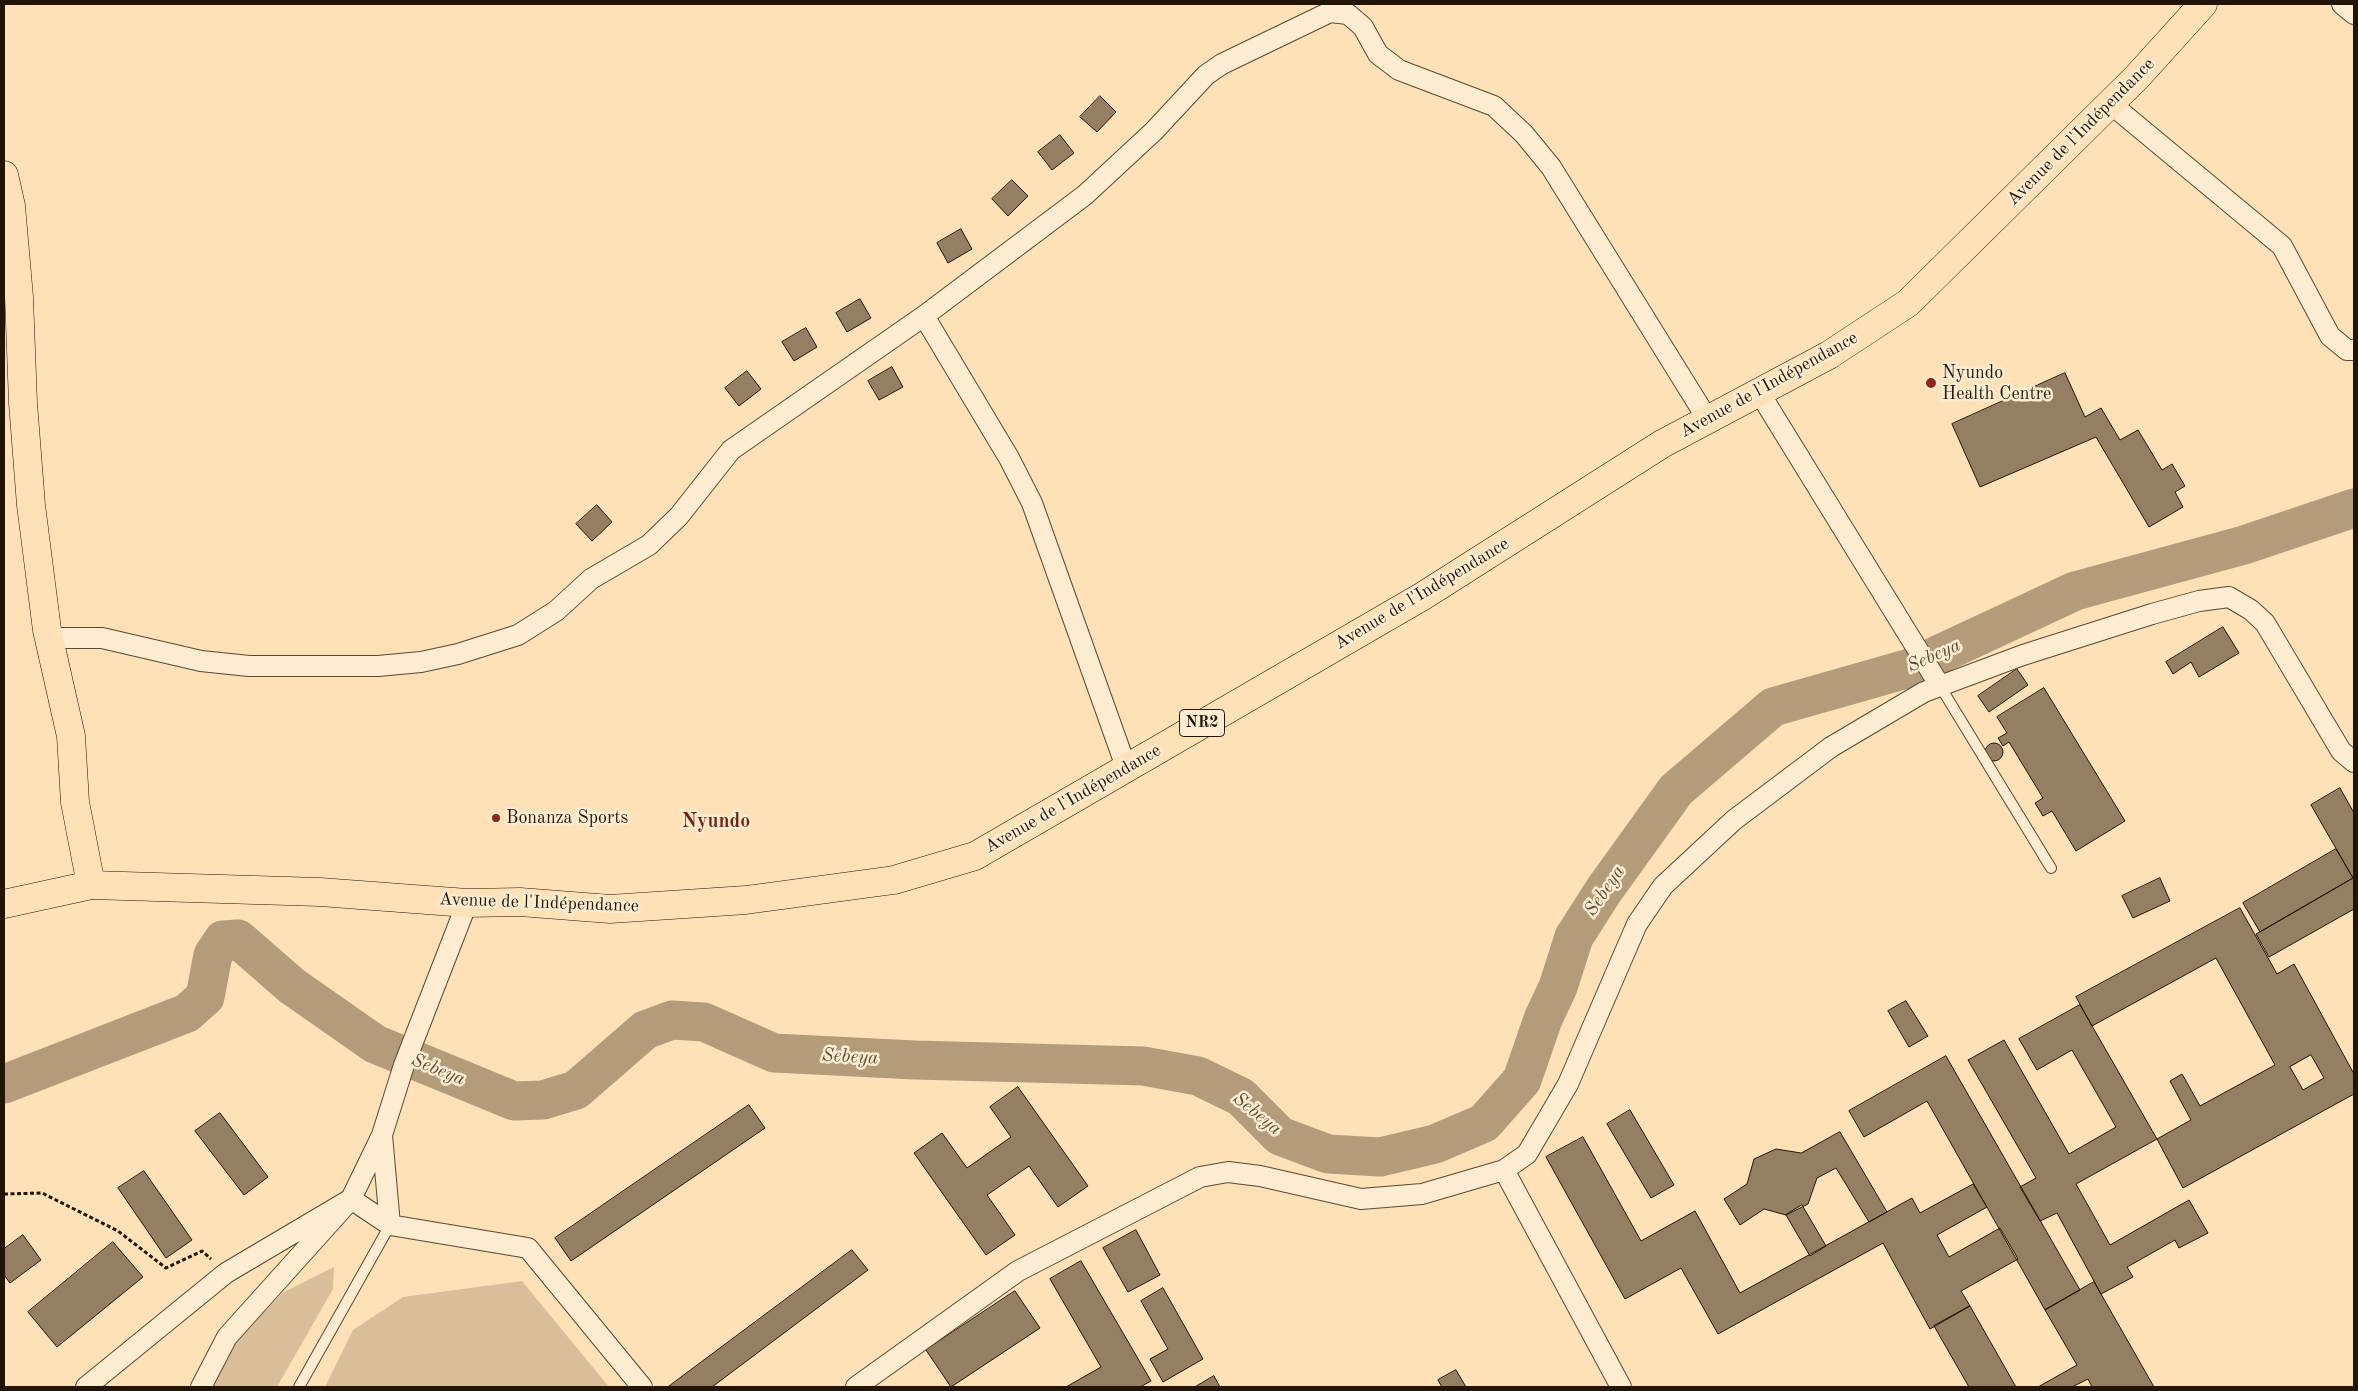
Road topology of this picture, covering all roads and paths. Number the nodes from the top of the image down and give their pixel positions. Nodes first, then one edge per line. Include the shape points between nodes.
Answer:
1 (2203, 4) edge
2 (2342, 4) edge
3 (1330, 8) edge
4 (2354, 14) edge
5 (2112, 104) junction
6 (4, 175) edge
7 (924, 316) junction
8 (2354, 350) edge
9 (1759, 392) junction
10 (1708, 420) junction
11 (50, 638) junction
12 (1940, 686) junction
13 (2354, 762) edge
14 (1126, 766) junction
15 (2051, 868) dead end
16 (91, 885) junction
17 (467, 903) junction
18 (4, 904) edge
19 (382, 1135) junction
20 (1504, 1170) junction
21 (4, 1194) edge
22 (351, 1199) junction
23 (390, 1226) junction
24 (226, 1273) junction
25 (86, 1387) edge
26 (201, 1387) edge
27 (299, 1387) edge
28 (642, 1387) edge
29 (856, 1387) edge
30 (1621, 1387) edge

1 - 5 main road, Avenue de l'Indépendance / NR2
2 - 4 street
3 - 7 street via 1206,75 1154,131 1085,195
3 - 10 street via 1348,14 1363,27 1378,54 1399,70 1494,106 1524,134 1551,167
5 - 8 street via 2282,246 2330,336 2347,350
5 - 9 main road, Avenue de l'Indépendance / NR2 via 1908,303 1829,355
6 - 11 main road via 11,206 19,297 31,505
7 - 11 street via 731,450 678,516 648,545 591,579 556,611 518,635 458,654 378,666 249,666 211,662 102,638
7 - 14 street via 1009,458 1032,503
9 - 10 main road, Avenue de l'Indépendance / NR2
9 - 12 street
10 - 14 main road, Avenue de l'Indépendance / NR2 via 1662,444 1423,596
11 - 16 main road via 69,721 75,802
12 - 13 street via 2023,655 2152,614 2199,601 2229,597 2251,610 2265,624 2341,751
12 - 15 lane
12 - 20 street via 1924,692 1832,747 1734,820 1663,886 1637,924 1568,1084 1527,1154
14 - 17 main road, Avenue de l'Indépendance / NR2 via 975,856 894,880 746,900 610,909 520,902
16 - 17 main road, Avenue de l'Indépendance / NR2 via 320,892
16 - 18 main road, Avenue de l'Indépendance / NR2
17 - 19 street via 404,1065
19 - 22 street
19 - 23 street
20 - 29 street via 1422,1194 1361,1200 1260,1176 1228,1172 1200,1177 1018,1271
20 - 30 street
21 - 24 path via 42,1193 118,1231 166,1268 202,1251
22 - 23 street
22 - 24 street
22 - 26 street via 228,1337
23 - 27 lane
23 - 28 street via 528,1248
24 - 25 street

